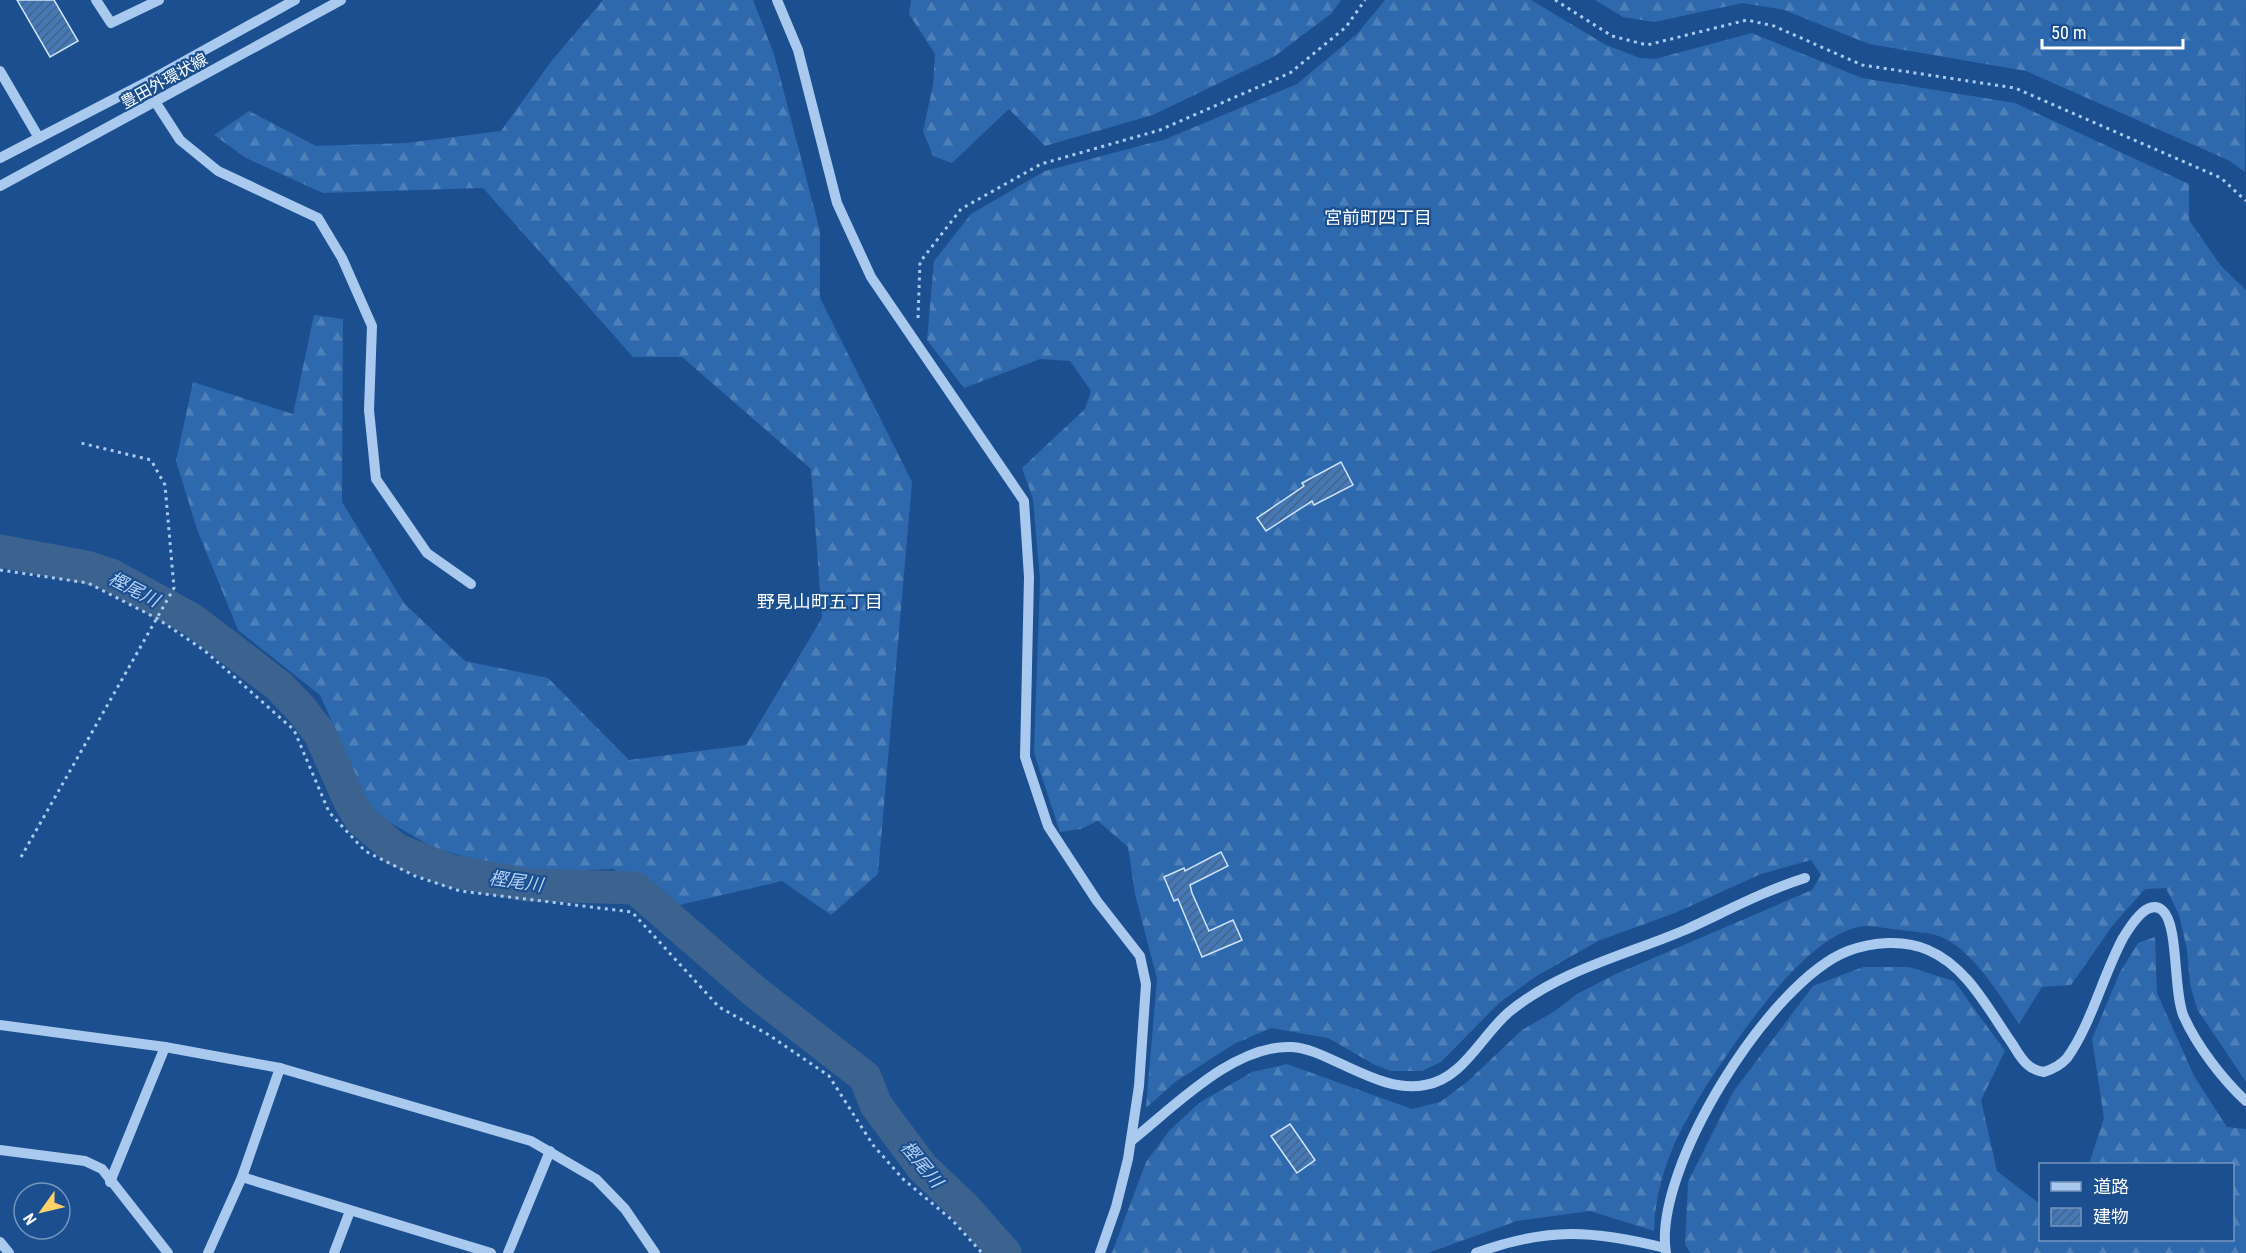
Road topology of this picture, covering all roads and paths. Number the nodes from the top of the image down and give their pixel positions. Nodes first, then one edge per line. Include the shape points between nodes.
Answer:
1 (96, 0) edge
2 (159, 0) edge
3 (295, 0) edge
4 (341, 0) edge
5 (777, 0) edge
6 (1365, 0) edge
7 (1555, 0) edge
8 (0, 71) edge
9 (156, 103) junction
10 (39, 138) junction
11 (0, 158) edge
12 (0, 186) edge
13 (2246, 201) edge
14 (917, 348) junction
15 (81, 443) dead end
16 (0, 570) edge
17 (471, 584) dead end
18 (158, 619) junction
19 (21, 857) dead end
20 (1805, 878) dead end
21 (0, 1025) edge
22 (165, 1047) junction
23 (280, 1068) junction
24 (2246, 1101) edge
25 (1131, 1141) junction
26 (0, 1150) edge
27 (550, 1151) junction
28 (242, 1177) junction
29 (111, 1182) junction
30 (350, 1211) junction
31 (0, 1242) edge
32 (1665, 1250) edge
33 (9, 1253) edge
34 (168, 1253) edge
35 (208, 1253) edge
36 (334, 1253) edge
37 (491, 1253) edge
38 (508, 1253) edge
39 (655, 1253) edge
40 (982, 1253) edge
41 (1100, 1253) edge
42 (1476, 1253) edge

1 - 2 street via 111,23
3 - 10 street, 豊田外環状線
4 - 9 street, 豊田外環状線
5 - 14 street via 798,50 837,204 871,277
6 - 14 path via 1346,27 1290,73 1160,129 1041,164 961,209 920,262
7 - 13 path via 1611,36 1647,45 1747,20 1774,26 1862,65 2015,88 2222,178
8 - 10 street
9 - 12 street, 豊田外環状線
9 - 17 street via 180,140 218,171 318,218 342,258 372,326 369,410 376,479 427,553
10 - 11 street, 豊田外環状線
14 - 25 street via 1024,501 1029,577 1025,757 1048,826 1097,901 1140,956 1146,984
15 - 18 path via 151,460 165,484 174,588
16 - 18 path via 88,583
18 - 19 path
18 - 40 path via 205,651 294,730 328,812 365,851 415,876 460,891 632,912 718,1007 769,1035 829,1076 873,1145 903,1179 952,1220
20 - 25 street via 1767,890 1684,930 1563,978 1509,1012 1442,1081 1406,1086 1386,1083 1313,1052 1293,1047 1264,1049 1239,1059
21 - 22 street
22 - 23 street
22 - 29 street
23 - 27 street via 531,1141
23 - 28 street
24 - 32 street via 2229,1086 2183,1017 2167,920 2158,908 2144,911 2129,929 2066,1059 2044,1072 2028,1065 1970,983 1944,957 1912,945 1869,945 1847,951 1802,982 1776,1007 1725,1080 1691,1142 1672,1188 1665,1215
25 - 41 street via 1116,1207
26 - 29 street via 85,1161 102,1169
27 - 38 street
27 - 39 street via 596,1179 625,1209
28 - 30 street
28 - 35 street
29 - 34 street
30 - 36 street
30 - 37 street
31 - 33 street
32 - 42 street via 1619,1237 1550,1233

